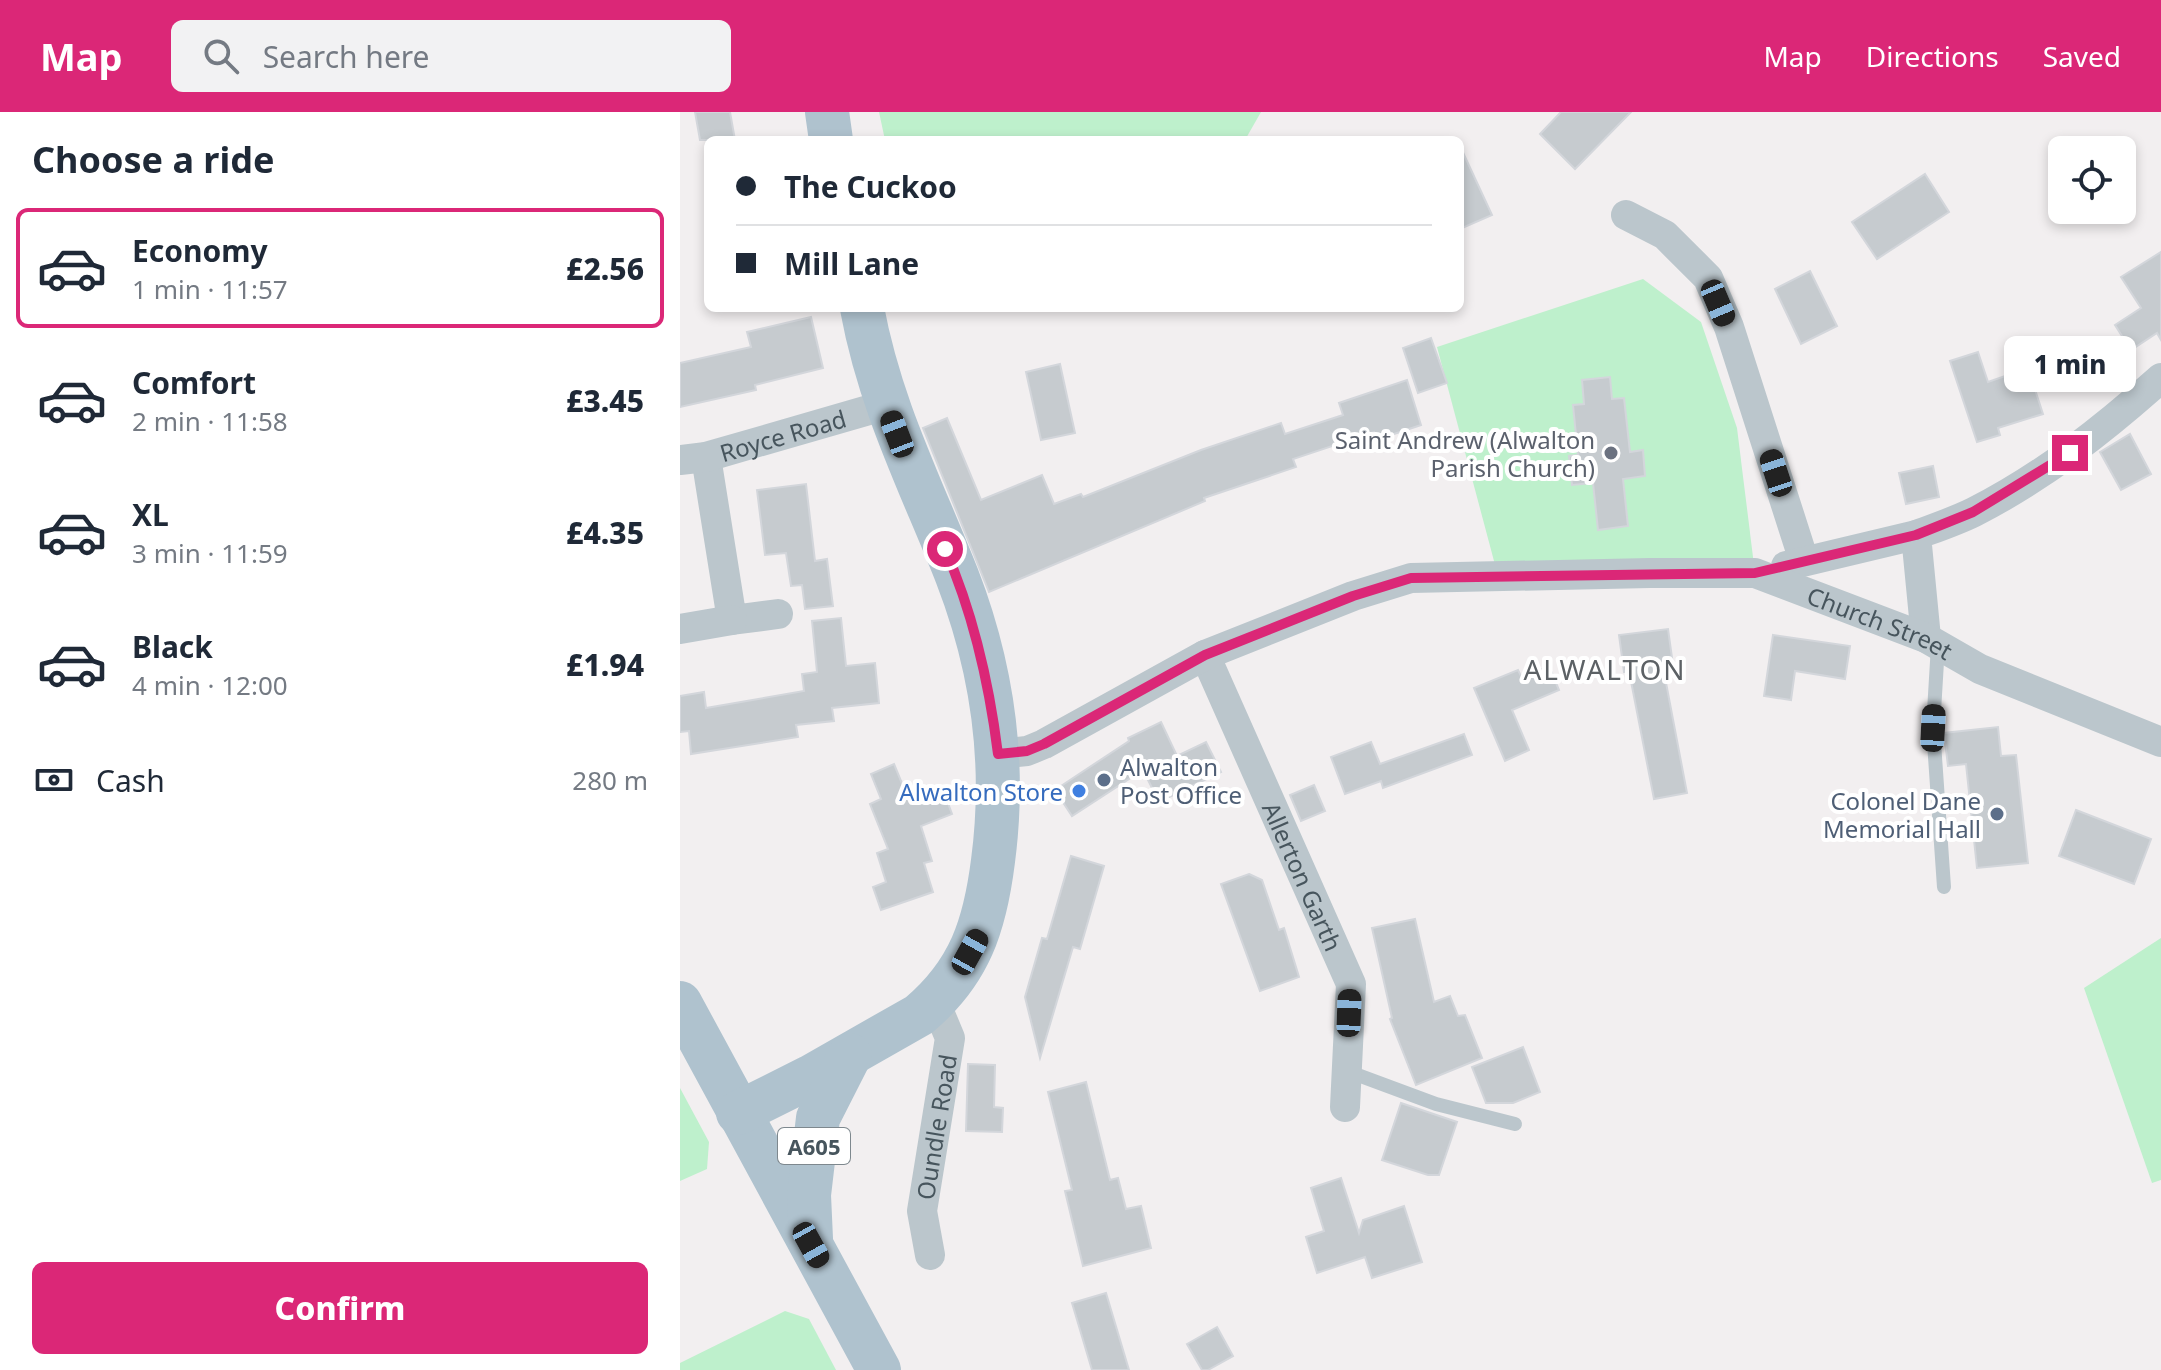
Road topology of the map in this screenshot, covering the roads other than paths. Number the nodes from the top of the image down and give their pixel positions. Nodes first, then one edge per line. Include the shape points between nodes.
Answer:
1 (827, 112) edge
2 (830, 136) edge
3 (1626, 215) dead end
4 (863, 312) edge
5 (2161, 378) edge
6 (886, 405) junction
7 (693, 458) edge
8 (1916, 535) junction
9 (1804, 561) junction
10 (1755, 573) junction
11 (778, 614) dead end
12 (732, 620) junction
13 (680, 629) edge
14 (1932, 641) junction
15 (1205, 655) junction
16 (2161, 742) edge
17 (998, 754) junction
18 (1944, 887) dead end
19 (935, 1002) junction
20 (680, 1003) edge
21 (850, 1055) junction
22 (1347, 1071) junction
23 (1345, 1107) dead end
24 (738, 1113) junction
25 (1515, 1124) dead end
26 (811, 1245) junction
27 (930, 1255) dead end
28 (879, 1370) edge

1 - 2 main road
3 - 9 street via 1665,235 1708,278 1729,327
4 - 6 main road, A605
5 - 8 street via 2044,470 1973,512
6 - 7 street, Royce Road
6 - 17 main road, A605 via 979,642
7 - 12 street
8 - 9 street
8 - 14 street
9 - 10 street
10 - 14 street, Church Street
10 - 15 street, Church Street via 1411,578
11 - 12 street
12 - 13 street
14 - 16 street, Church Street via 1980,669
14 - 18 lane
15 - 17 street, Church Street via 1044,744
15 - 22 street, Allerton Garth via 1351,984
17 - 19 main road, A605 via 999,812 981,927
19 - 21 main road, A605
19 - 27 street, Oundle Road via 950,1038 922,1211
20 - 24 main road, A605
21 - 24 main road, A605
21 - 26 main road, A605 via 818,1118 809,1195
22 - 23 street, Allerton Garth
22 - 25 lane via 1436,1104
24 - 26 main road, A605
26 - 28 main road, A605

